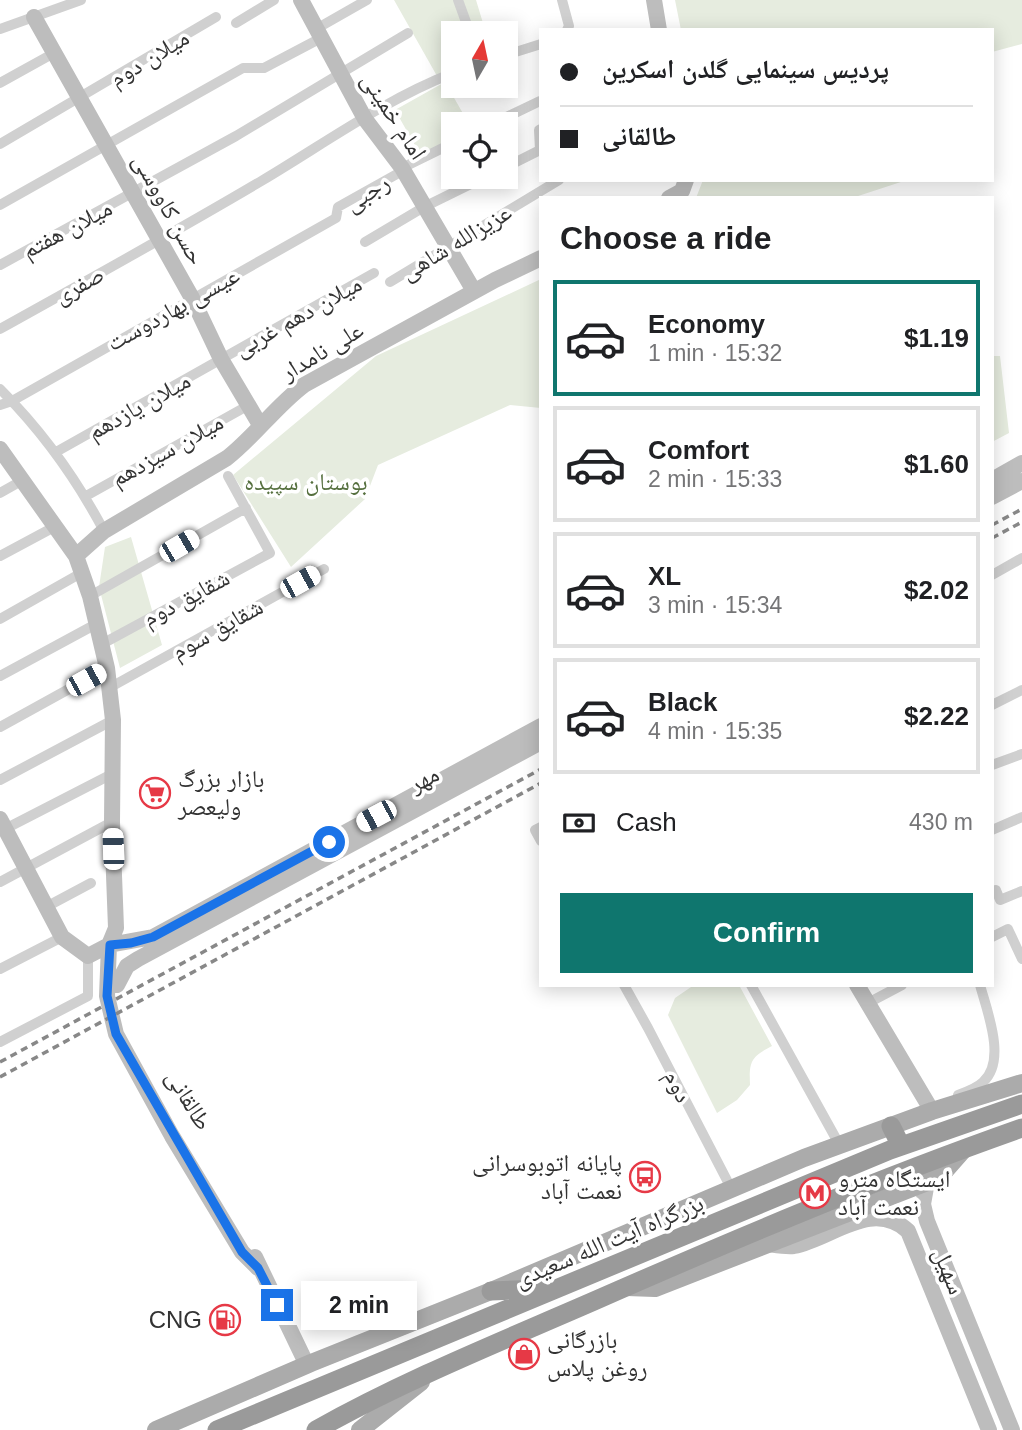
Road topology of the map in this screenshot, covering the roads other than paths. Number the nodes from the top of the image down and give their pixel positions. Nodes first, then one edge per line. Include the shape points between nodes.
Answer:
1 (81, 0) edge
2 (274, 0) edge
3 (301, 0) edge
4 (367, 0) edge
5 (458, 0) edge
6 (562, 0) edge
7 (653, 0) edge
8 (34, 17) junction
9 (216, 17) dead end
10 (466, 21) edge
11 (236, 23) dead end
12 (568, 28) edge
13 (659, 28) edge
14 (0, 29) edge
15 (408, 33) dead end
16 (318, 34) junction
17 (539, 45) edge
18 (518, 51) edge
19 (54, 53) junction
20 (341, 74) junction
21 (441, 78) edge
22 (0, 83) edge
23 (82, 98) junction
24 (539, 100) edge
25 (516, 112) edge
26 (365, 119) junction
27 (0, 144) edge
28 (107, 144) junction
29 (441, 149) edge
30 (539, 150) edge
31 (518, 161) edge
32 (402, 168) junction
33 (556, 182) edge
34 (685, 182) edge
35 (461, 189) edge
36 (134, 193) junction
37 (673, 196) edge
38 (0, 205) edge
39 (424, 207) junction
40 (336, 218) joint
41 (159, 240) junction
42 (365, 242) dead end
43 (449, 247) junction
44 (539, 259) edge
45 (0, 265) edge
46 (374, 273) dead end
47 (390, 282) dead end
48 (474, 291) junction
49 (192, 298) junction
50 (0, 329) edge
51 (221, 359) junction
52 (0, 389) edge
53 (12, 401) junction
54 (0, 405) edge
55 (249, 405) junction
56 (260, 425) junction
57 (0, 449) edge
58 (56, 452) junction
59 (1022, 463) edge
60 (228, 476) dead end
61 (994, 479) edge
62 (23, 481) junction
63 (1022, 481) edge
64 (0, 493) edge
65 (86, 496) junction
66 (994, 496) edge
67 (246, 508) junction
68 (56, 526) junction
69 (104, 531) junction
70 (0, 556) edge
71 (76, 556) junction
72 (1022, 558) edge
73 (324, 569) dead end
74 (83, 572) junction
75 (994, 574) edge
76 (90, 596) junction
77 (0, 619) edge
78 (98, 623) junction
79 (102, 644) junction
80 (107, 668) junction
81 (0, 676) edge
82 (109, 688) junction
83 (1022, 690) edge
84 (994, 704) edge
85 (113, 719) junction
86 (0, 727) edge
87 (539, 727) edge
88 (539, 743) edge
89 (1022, 754) edge
90 (994, 764) edge
91 (112, 774) junction
92 (0, 780) edge
93 (1022, 817) edge
94 (112, 822) junction
95 (3, 824) edge
96 (994, 829) edge
97 (309, 860) junction
98 (26, 867) junction
99 (0, 882) edge
100 (91, 883) dead end
101 (1022, 891) edge
102 (998, 895) dead end
103 (46, 907) junction
104 (994, 936) edge
105 (62, 937) junction
106 (120, 944) junction
107 (88, 956) junction
108 (138, 959) junction
109 (1022, 959) edge
110 (0, 970) edge
111 (625, 987) edge
112 (752, 987) edge
113 (858, 987) edge
114 (898, 987) edge
115 (981, 987) edge
116 (112, 991) junction
117 (868, 1003) junction
118 (0, 1042) edge
119 (1022, 1083) edge
120 (1022, 1104) edge
121 (932, 1111) junction
122 (891, 1126) junction
123 (1022, 1128) edge
124 (839, 1144) junction
125 (901, 1146) junction
126 (964, 1149) junction
127 (927, 1182) junction
128 (731, 1188) junction
129 (927, 1221) junction
130 (908, 1231) junction
131 (765, 1244) junction
132 (258, 1268) junction
133 (627, 1287) junction
134 (559, 1289) junction
135 (491, 1291) junction
136 (307, 1365) junction
137 (440, 1368) junction
138 (224, 1428) edge
139 (156, 1430) edge
140 (316, 1430) edge
141 (360, 1430) edge
142 (989, 1430) edge
143 (1012, 1430) edge

1 - 8 street
2 - 11 street
3 - 16 street, امام خمینی
4 - 16 street
5 - 10 street
6 - 12 street
7 - 13 street
8 - 14 street
8 - 19 street, حسن کاووسی
9 - 23 street, میلان دوم
15 - 20 street, میلان هفتم
16 - 20 street, امام خمینی
16 - 28 street via 264,68 243,68
17 - 18 street
19 - 22 street
19 - 23 street, حسن کاووسی
20 - 26 street, امام خمینی
20 - 36 street, میلان هفتم
21 - 26 street, صفری
23 - 27 street, میلان دوم
23 - 28 street, حسن کاووسی
24 - 25 street
26 - 32 street, امام خمینی
26 - 41 street, صفری
28 - 36 street, حسن کاووسی
28 - 38 street
29 - 32 street, رجبی
30 - 31 street
32 - 39 street, امام خمینی
32 - 40 street, رجبی via 338,208
33 - 43 street, عزیزالله شاهی
34 - 37 street via 682,191
35 - 39 street
36 - 41 street, حسن کاووسی
36 - 45 street, میلان هفتم
39 - 42 street
39 - 43 street, امام خمینی
40 - 49 street, عیسی بهاردوست
41 - 49 street, حسن کاووسی
41 - 50 street, صفری
43 - 47 street, عزیزالله شاهی
43 - 48 street, امام خمینی
44 - 48 street, علی نامدار
46 - 51 street, میلان دهم غربی
48 - 56 street, علی نامدار via 304,384
49 - 51 street, حسن کاووسی
49 - 53 street, عیسی بهاردوست
51 - 55 street, حسن کاووسی
51 - 58 street, میلان یازدهم
52 - 53 street
53 - 54 street, عیسی بهاردوست
53 - 58 street
55 - 56 street, حسن کاووسی
55 - 65 street, میلان سیزدهم
56 - 69 street, علی نامدار via 227,457
57 - 62 street
58 - 65 street
59 - 61 street
60 - 67 street
62 - 64 street
62 - 68 street
63 - 66 street
65 - 69 street
67 - 76 street
67 - 79 street, شقایق دوم via 270,553
68 - 70 street
68 - 71 street
69 - 71 street, علی نامدار
71 - 74 street
72 - 75 street
73 - 82 street, شقایق سوم
74 - 76 street
74 - 77 street
76 - 78 street
78 - 79 street
78 - 81 street
79 - 80 street
80 - 82 street
80 - 86 street
82 - 85 street
83 - 84 street
85 - 91 street
85 - 92 street
87 - 97 street, مهر
88 - 97 street, مهر
89 - 90 street
91 - 94 street
91 - 95 street
93 - 96 street
94 - 98 street
94 - 106 street, طالقانی
95 - 98 street
97 - 106 street, مهر via 153,937
97 - 108 street, مهر
98 - 99 street
98 - 103 street
100 - 103 street
101 - 102 street
103 - 105 street
104 - 109 street via 1008,929
105 - 107 street
105 - 110 street
106 - 107 street
106 - 108 street via 126,948 125,955
106 - 116 street, طالقانی
107 - 118 street via 88,996
108 - 116 street, مهر via 127,966
111 - 128 street, دوم
112 - 124 street
113 - 117 street
114 - 117 street
115 - 121 street via 993,1033 992,1069 984,1082
116 - 132 street, طالقانی via 117,994 124,1030 137,1057 252,1247
116 - 132 street, طالقانی via 116,1034 242,1252
117 - 121 street
119 - 121 main road
120 - 125 highway, بزرگراه آیت الله سعیدی
121 - 122 main road
122 - 124 main road
122 - 125 highway
123 - 126 highway, بزرگراه آیت الله سعیدی
124 - 128 main road
125 - 134 highway, بزرگراه آیت الله سعیدی
126 - 127 main road via 942,1174
126 - 133 highway, بزرگراه آیت الله سعیدی via 859,1188
127 - 129 street, سهیل via 923,1205
127 - 131 main road
128 - 135 main road
129 - 130 street via 923,1216 910,1218
129 - 143 street, سهیل
130 - 131 street, سهیل via 897,1221 872,1219 794,1246
130 - 142 street, سهیل
131 - 133 main road via 655,1288
132 - 136 street, طالقانی
133 - 137 highway, بزرگراه آیت الله سعیدی
134 - 135 highway
134 - 138 highway, بزرگراه آیت الله سعیدی
135 - 136 main road
136 - 139 main road
137 - 140 highway, بزرگراه آیت الله سعیدی
137 - 141 main road

